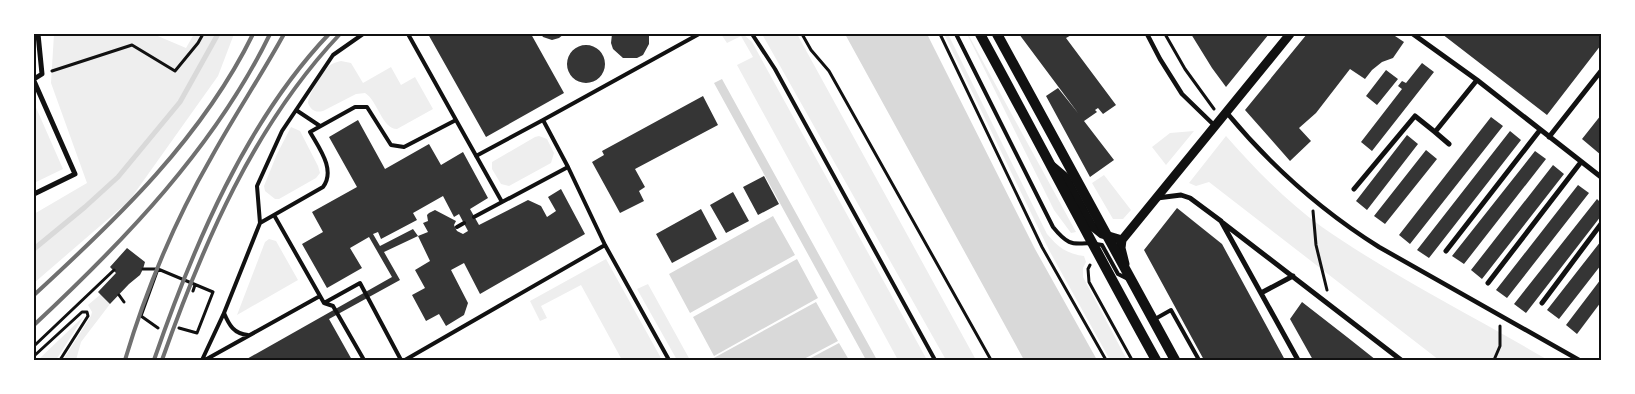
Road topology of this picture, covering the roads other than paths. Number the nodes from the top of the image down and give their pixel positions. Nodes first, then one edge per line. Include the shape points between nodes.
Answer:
1 (38, 34) edge
2 (363, 34) edge
3 (408, 34) edge
4 (699, 34) edge
5 (752, 34) edge
6 (956, 34) edge
7 (980, 34) edge
8 (997, 34) edge
9 (1147, 34) edge
10 (1290, 34) edge
11 (1412, 34) edge
12 (1601, 71) edge
13 (34, 80) edge
14 (1477, 80) junction
15 (296, 110) junction
16 (456, 120) junction
17 (543, 120) junction
18 (1221, 120) junction
19 (320, 126) junction
20 (1540, 130) junction
21 (1434, 132) junction
22 (1549, 136) junction
23 (1449, 144) dead end
24 (476, 156) junction
25 (1582, 162) junction
26 (1051, 165) junction
27 (568, 167) junction
28 (1601, 177) edge
29 (1354, 189) dead end
30 (34, 194) edge
31 (1157, 198) junction
32 (502, 202) junction
33 (274, 215) junction
34 (474, 217) dead end
35 (1221, 221) junction
36 (260, 223) junction
37 (464, 223) dead end
38 (1601, 224) edge
39 (457, 227) dead end
40 (1108, 237) junction
41 (1122, 240) junction
42 (1091, 242) junction
43 (605, 245) junction
44 (1446, 251) dead end
45 (1126, 269) junction
46 (1293, 276) junction
47 (1132, 281) junction
48 (1488, 283) dead end
49 (1261, 293) junction
50 (320, 296) junction
51 (324, 303) junction
52 (1542, 303) dead end
53 (224, 313) junction
54 (1154, 321) junction
55 (250, 335) junction
56 (214, 355) junction
57 (203, 360) edge
58 (217, 360) edge
59 (364, 360) edge
60 (403, 360) edge
61 (669, 360) edge
62 (935, 360) edge
63 (1156, 360) edge
64 (1175, 360) edge
65 (1199, 360) edge
66 (1298, 360) edge
67 (1401, 360) edge
68 (1579, 360) edge

1 - 13 street via 42,74
2 - 15 lane via 333,55
3 - 16 lane
4 - 17 lane
5 - 62 lane via 775,69
6 - 42 lane via 1053,227 1064,240 1075,244
7 - 26 main road
8 - 40 main road
9 - 18 street via 1182,94
10 - 18 street
11 - 14 street
12 - 22 street
13 - 30 street via 75,174
14 - 20 street
14 - 21 street
15 - 19 lane
15 - 36 lane via 282,131 257,186
16 - 19 lane via 404,147 390,145 367,107 355,107
16 - 24 lane
17 - 24 lane
17 - 27 lane
18 - 31 street
18 - 68 street via 1252,143 1346,227
19 - 33 lane via 310,132 327,167 326,182 323,187
20 - 22 street
20 - 44 street
21 - 23 street
21 - 29 street via 1414,116
22 - 25 street
24 - 32 lane
25 - 28 street
25 - 48 street
26 - 40 street via 1065,176 1091,225
26 - 42 main road
27 - 32 lane
27 - 43 lane
31 - 35 street via 1181,195 1190,198
31 - 41 street
32 - 34 lane
33 - 36 lane
33 - 50 lane
35 - 46 street
35 - 49 street
36 - 53 lane
37 - 39 lane
38 - 52 street
40 - 41 street
40 - 45 main road
41 - 45 street
42 - 47 lane via 1102,244 1118,274
42 - 63 main road
43 - 60 lane
43 - 61 lane
45 - 47 main road
46 - 49 street
46 - 67 street
47 - 54 main road
49 - 66 street
50 - 51 lane
50 - 55 lane
51 - 59 lane via 334,306
51 - 60 lane via 360,282
53 - 55 lane via 235,331
53 - 57 lane
54 - 64 main road
54 - 65 lane via 1171,310
55 - 56 lane
56 - 57 lane
56 - 58 lane

